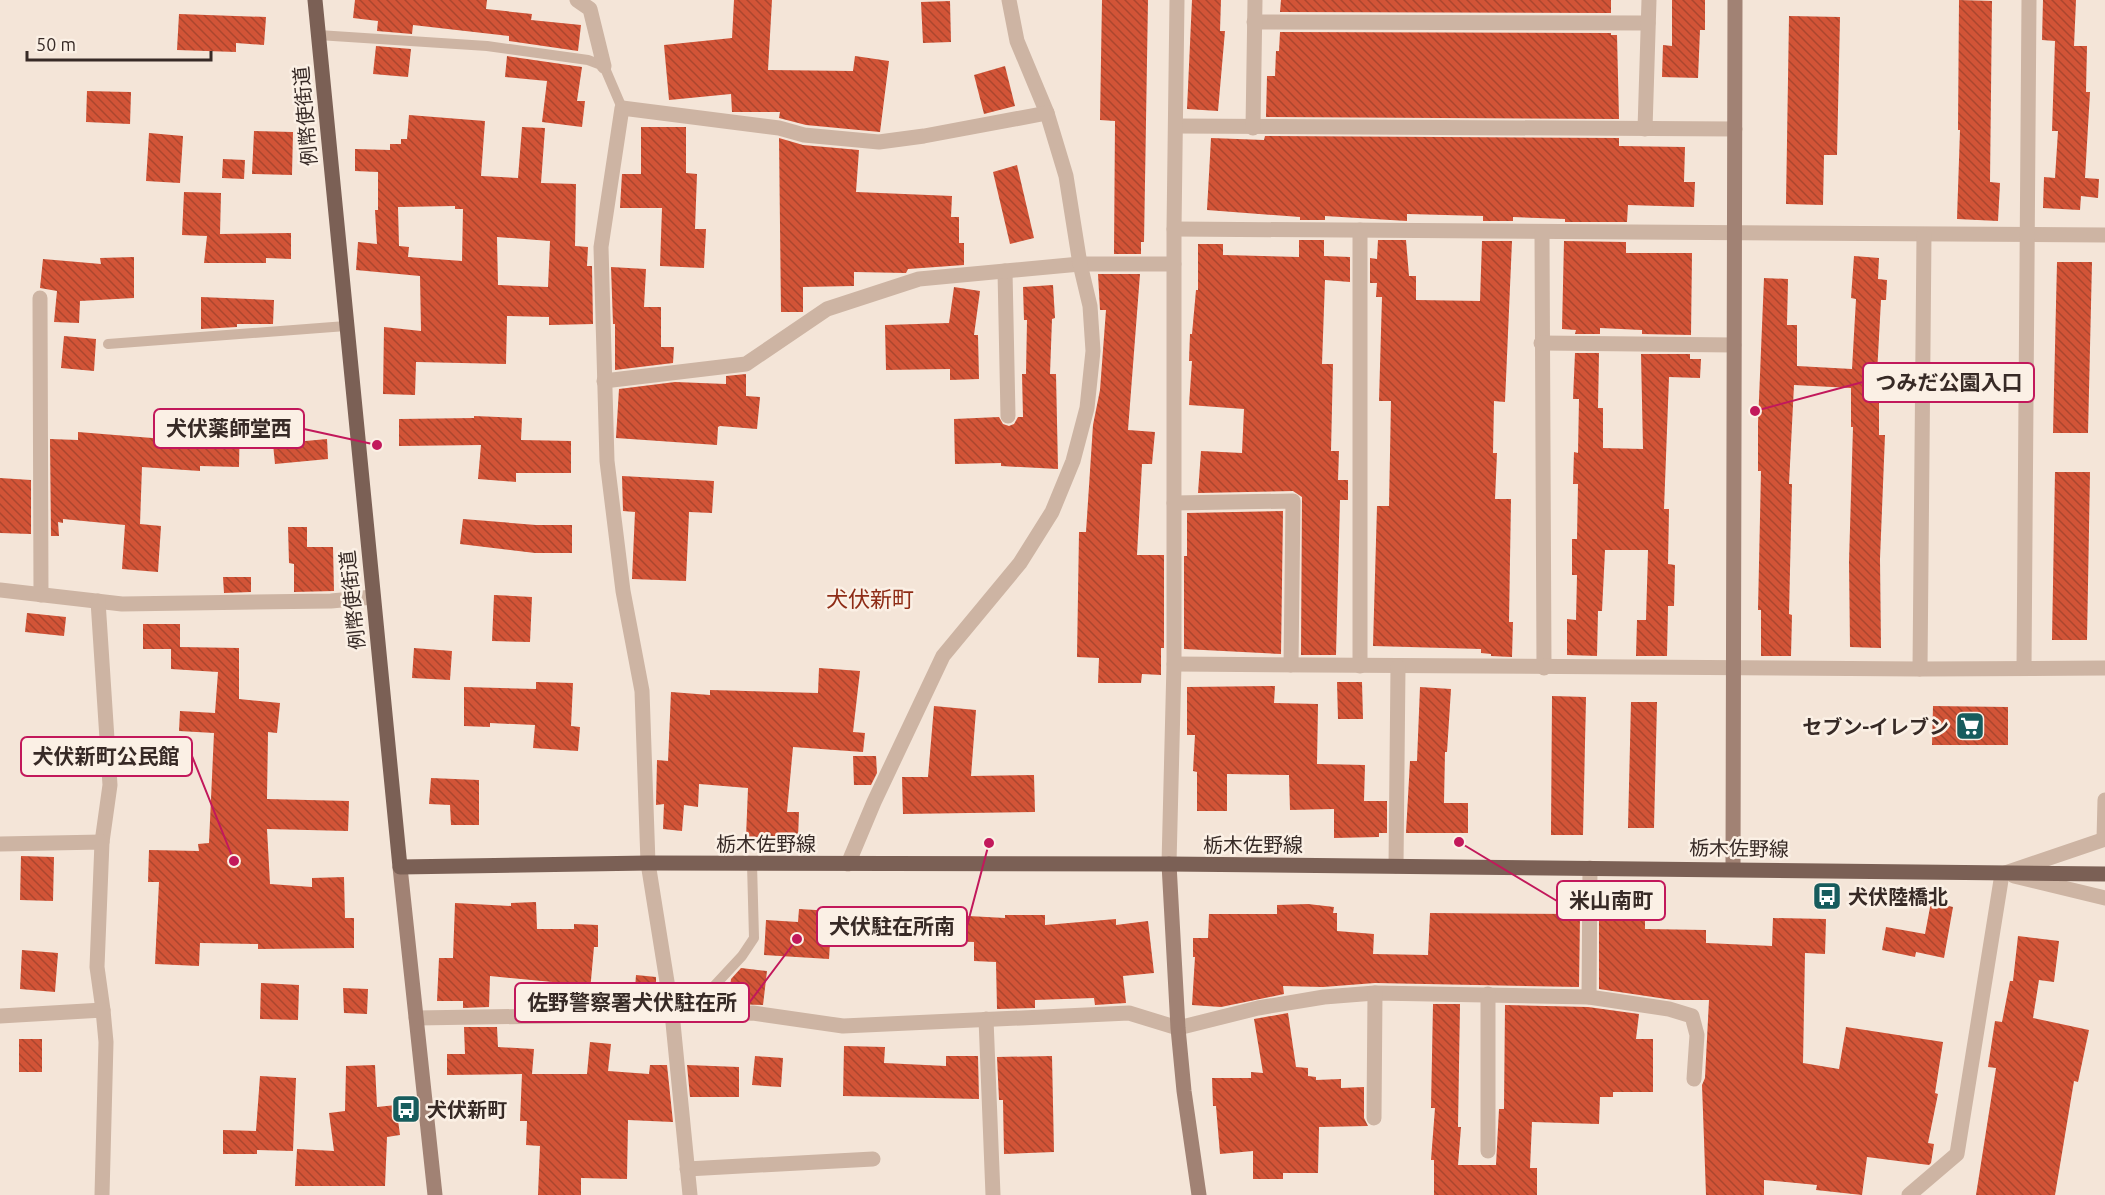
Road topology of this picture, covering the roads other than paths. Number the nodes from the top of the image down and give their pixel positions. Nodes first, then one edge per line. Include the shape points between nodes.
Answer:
1 (315, 0) edge
2 (577, 0) edge
3 (1009, 0) edge
4 (1177, 0) edge
5 (1255, 0) edge
6 (1649, 0) edge
7 (1735, 0) edge
8 (2029, 0) edge
9 (1254, 22) junction
10 (1648, 23) junction
11 (318, 35) junction
12 (604, 66) junction
13 (622, 108) junction
14 (1047, 113) junction
15 (1177, 126) junction
16 (1252, 128) junction
17 (1645, 129) junction
18 (1735, 129) junction
19 (1174, 229) junction
20 (1360, 230) junction
21 (1735, 231) junction
22 (1542, 233) junction
23 (1924, 235) junction
24 (2026, 235) junction
25 (2105, 235) edge
26 (1080, 264) junction
27 (1174, 264) junction
28 (1005, 271) junction
29 (40, 298) dead end
30 (346, 326) junction
31 (1541, 342) junction
32 (108, 344) dead end
33 (1734, 345) junction
34 (604, 381) junction
35 (1008, 416) dead end
36 (1174, 503) junction
37 (0, 590) edge
38 (41, 595) junction
39 (373, 597) junction
40 (98, 601) junction
41 (1174, 664) junction
42 (1291, 665) junction
43 (1360, 666) junction
44 (1398, 667) junction
45 (1544, 668) junction
46 (1733, 668) junction
47 (2024, 668) junction
48 (2105, 668) edge
49 (1920, 669) junction
50 (2105, 800) edge
51 (2104, 839) edge
52 (102, 842) junction
53 (0, 844) edge
54 (648, 863) junction
55 (752, 864) junction
56 (848, 864) junction
57 (1169, 864) junction
58 (1396, 866) junction
59 (400, 867) junction
60 (1590, 867) junction
61 (1732, 869) junction
62 (2002, 874) junction
63 (2105, 874) edge
64 (2105, 898) edge
65 (1375, 993) junction
66 (1488, 994) junction
67 (1589, 997) junction
68 (103, 1010) junction
69 (672, 1013) junction
70 (688, 1013) junction
71 (0, 1016) edge
72 (416, 1018) junction
73 (986, 1019) junction
74 (1178, 1028) junction
75 (1694, 1079) dead end
76 (1374, 1118) dead end
77 (1488, 1151) dead end
78 (873, 1160) dead end
79 (687, 1169) junction
80 (102, 1195) edge
81 (435, 1195) edge
82 (690, 1195) edge
83 (993, 1195) edge
84 (1199, 1195) edge
85 (1909, 1195) edge

1 - 11 main road, 例幣使街道
2 - 12 street via 590,9
3 - 14 street via 1017,41
4 - 15 street
5 - 9 street
6 - 10 street
7 - 18 street
8 - 24 street
9 - 10 street
9 - 16 street
10 - 17 street
11 - 12 lane via 487,46 588,60
11 - 30 main road, 例幣使街道
12 - 13 lane
13 - 14 street via 879,142
13 - 34 street via 601,247
14 - 26 street via 1066,176
15 - 16 street
15 - 19 street
16 - 17 street
17 - 18 street
18 - 21 street
19 - 20 street
19 - 27 street
20 - 22 street
20 - 43 street
21 - 22 street
21 - 23 street
21 - 33 street
22 - 31 street
23 - 24 street
23 - 49 street
24 - 25 street
24 - 47 street
26 - 27 street
26 - 28 street
26 - 56 street via 1090,306 1092,351 1087,408 1073,461 1052,512 1020,562 943,656
27 - 36 street
28 - 34 street via 919,279 827,309 746,364
28 - 35 street
29 - 38 street
30 - 32 lane
30 - 39 main road, 例幣使街道
31 - 33 street
31 - 45 street
33 - 46 street
34 - 54 street via 607,461 644,715
36 - 41 street
36 - 42 street via 1293,501
37 - 38 street
38 - 40 street
39 - 40 street via 331,601
39 - 59 main road, 例幣使街道
40 - 52 street via 110,785
41 - 42 street
41 - 57 street
42 - 43 street
43 - 44 street
44 - 45 street
44 - 58 street
45 - 46 street
46 - 49 street
46 - 61 street
47 - 48 street
47 - 49 street
50 - 51 street
51 - 62 street
52 - 53 street
52 - 68 street via 97,967
54 - 55 main road, 栃木佐野線
54 - 59 main road, 栃木佐野線
54 - 69 street
55 - 56 main road, 栃木佐野線
55 - 70 lane via 754,938
56 - 57 main road, 栃木佐野線
57 - 58 main road, 栃木佐野線
57 - 74 street
58 - 60 main road, 栃木佐野線
59 - 72 street, 例幣使街道
60 - 61 main road, 栃木佐野線
60 - 67 street
61 - 62 main road, 栃木佐野線
62 - 63 main road, 栃木佐野線
62 - 64 street
62 - 85 street via 1957,1154
65 - 66 street
65 - 74 street via 1258,1008
65 - 76 street
66 - 67 street
66 - 77 street
67 - 75 street via 1692,1016 1697,1035
68 - 71 street
68 - 80 street via 106,1042
69 - 70 street
69 - 72 street
69 - 79 street
70 - 73 street via 753,1013 843,1026
72 - 81 street, 例幣使街道
73 - 74 street via 1129,1013
73 - 83 street
74 - 84 street
78 - 79 street
79 - 82 street

